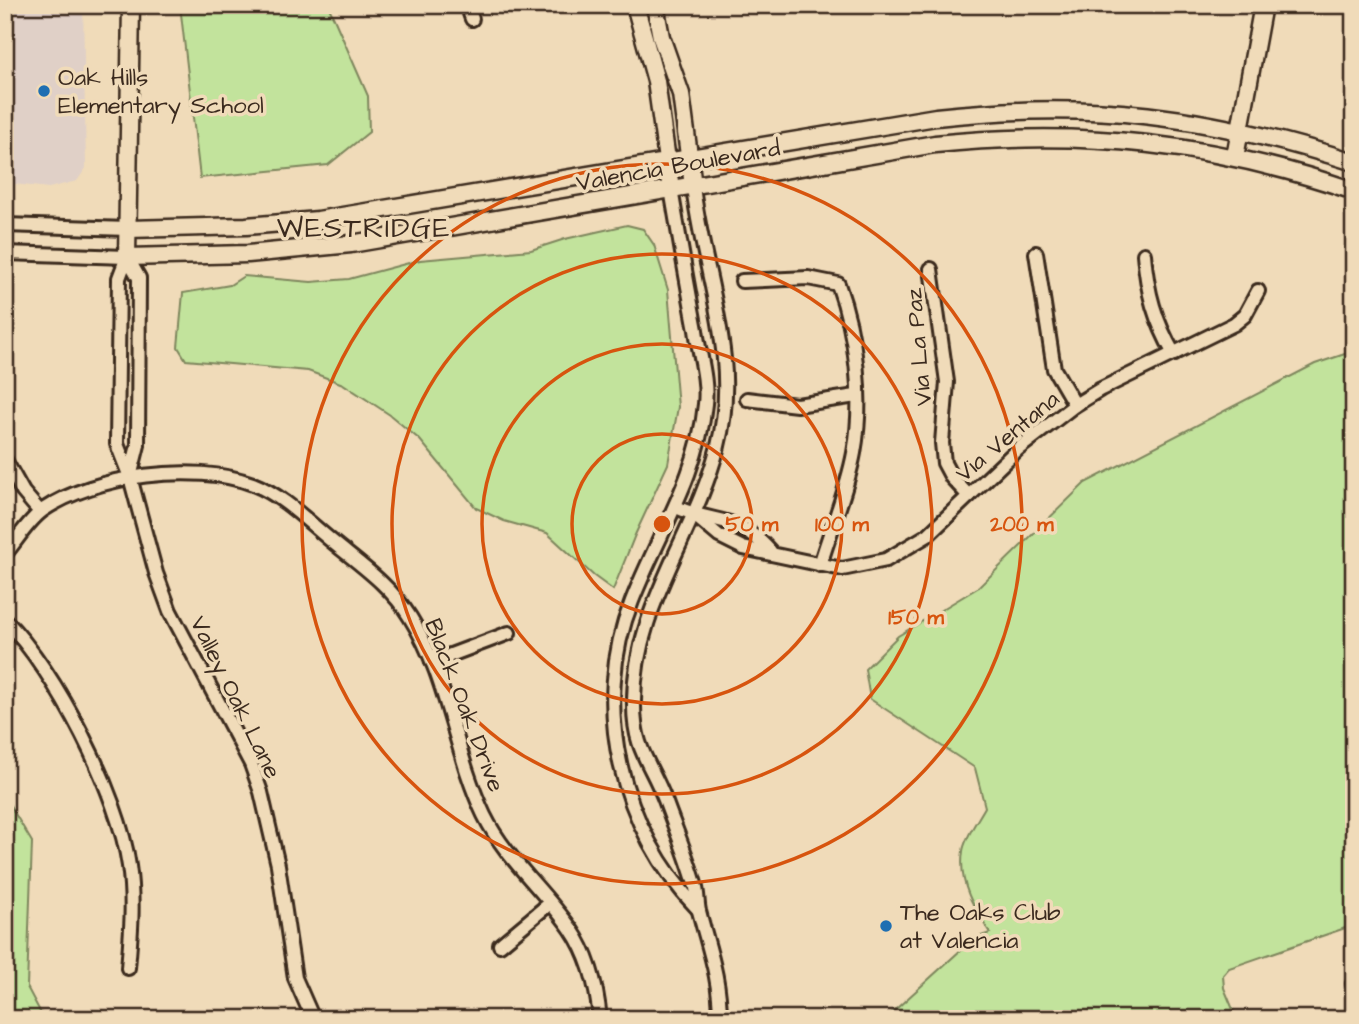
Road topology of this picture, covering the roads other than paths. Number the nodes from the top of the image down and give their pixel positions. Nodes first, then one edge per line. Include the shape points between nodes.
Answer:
1 (131, 5) edge
2 (467, 5) edge
3 (635, 5) edge
4 (655, 5) edge
5 (1263, 5) edge
6 (472, 19) dead end
7 (1242, 129) junction
8 (1235, 157) junction
9 (689, 159) junction
10 (1354, 162) edge
11 (668, 163) junction
12 (693, 186) junction
13 (671, 190) junction
14 (1354, 191) edge
15 (5, 225) edge
16 (128, 229) junction
17 (5, 253) edge
18 (1036, 253) dead end
19 (1144, 254) dead end
20 (127, 257) junction
21 (931, 269) dead end
22 (742, 281) dead end
23 (1258, 292) dead end
24 (1174, 354) junction
25 (856, 396) junction
26 (747, 399) dead end
27 (1075, 405) junction
28 (5, 460) edge
29 (130, 477) junction
30 (969, 496) junction
31 (676, 506) junction
32 (40, 512) junction
33 (693, 514) junction
34 (770, 551) junction
35 (5, 554) edge
36 (820, 565) junction
37 (5, 620) edge
38 (509, 633) dead end
39 (432, 662) junction
40 (548, 904) junction
41 (698, 909) junction
42 (500, 945) dead end
43 (128, 968) dead end
44 (313, 1019) edge
45 (600, 1019) edge
46 (720, 1019) edge

1 - 16 street
2 - 6 street
3 - 11 street via 656,81
4 - 9 street via 681,94
5 - 7 street
7 - 8 street
7 - 9 street, Valencia Boulevard via 1124,112 1030,110 936,117
7 - 10 street, Valencia Boulevard
8 - 12 street, Valencia Boulevard via 1116,140 981,140
8 - 14 street, Valencia Boulevard
9 - 11 street, Valencia Boulevard
9 - 12 street
11 - 13 street
11 - 16 street, Valencia Boulevard via 374,213 247,226
12 - 13 street, Valencia Boulevard
12 - 33 street via 722,324 726,399 718,446
13 - 20 street, Valencia Boulevard via 398,237 248,254
13 - 31 street via 706,401 694,460
15 - 16 street, Valencia Boulevard
16 - 20 street
17 - 20 street, Valencia Boulevard
18 - 27 street via 1054,369
19 - 24 street via 1151,306
20 - 29 street, Valley Oak Lane via 120,278 115,417 117,444
20 - 29 street, Valley Oak Lane via 139,278 138,445
21 - 30 street, Via La Paz via 947,382 944,463
22 - 25 street via 808,278 838,284 846,307
23 - 24 street, Via Ventana via 1234,324
24 - 27 street, Via Ventana
25 - 26 street via 797,405
25 - 36 street via 854,453
27 - 30 street, Via Ventana via 1041,429
28 - 32 street
29 - 32 street, Black Oak Drive via 85,489
29 - 39 street, Black Oak Drive via 225,477 274,495 398,599
29 - 44 street, Valley Oak Lane via 170,611 251,764 261,792 278,865 295,978
30 - 36 street, Via Ventana via 928,535 886,560 842,569
31 - 33 street
31 - 41 street via 624,622 614,709 617,754 627,794 662,866
32 - 35 street
33 - 34 street, Via Ventana via 719,536 743,548
33 - 34 street, Via Ventana via 725,519 752,531
33 - 41 street via 640,639 634,707 640,751 664,796 696,887
34 - 36 street, Via Ventana
37 - 43 street via 39,659 118,815 132,897
38 - 39 street
39 - 40 street, Black Oak Drive via 485,817
40 - 42 street
40 - 45 street, Black Oak Drive via 583,949
41 - 46 street via 717,970

